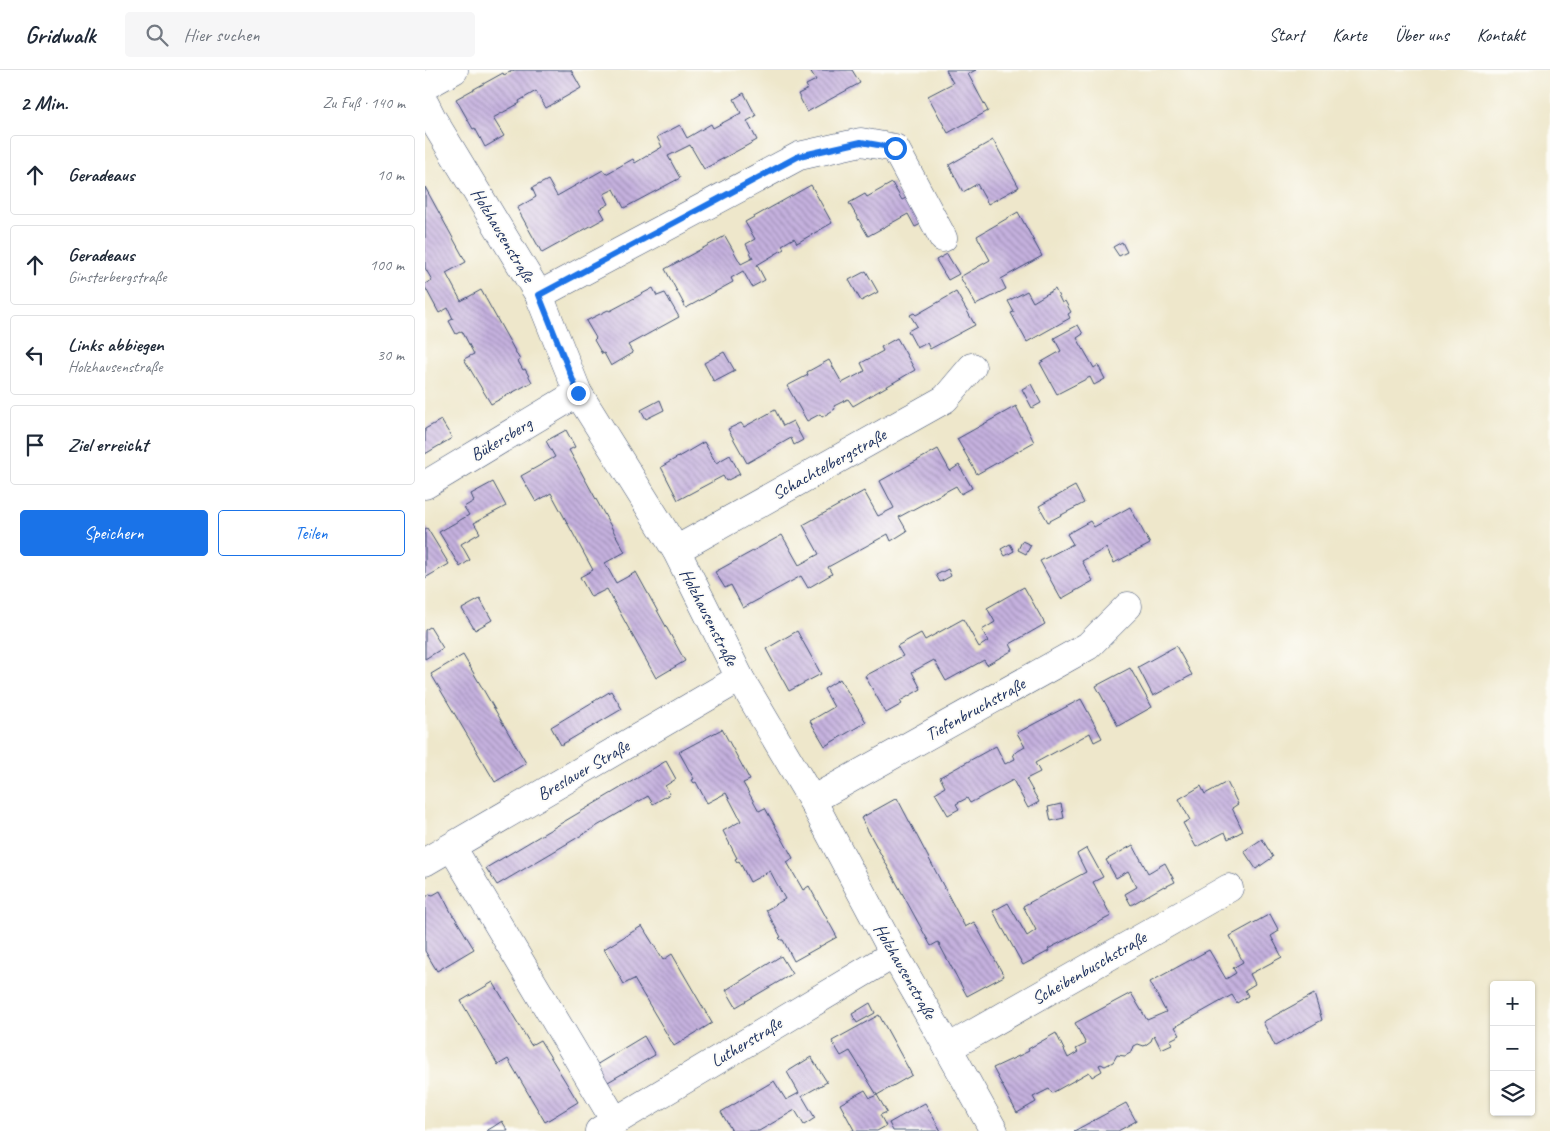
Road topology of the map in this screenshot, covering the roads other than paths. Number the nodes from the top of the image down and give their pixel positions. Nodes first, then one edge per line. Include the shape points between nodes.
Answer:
1 (454, 70) edge
2 (425, 86) edge
3 (427, 114) edge
4 (943, 238) dead end
5 (539, 295) junction
6 (972, 367) dead end
7 (578, 393) junction
8 (425, 485) edge
9 (676, 550) junction
10 (1128, 606) dead end
11 (740, 678) junction
12 (812, 800) junction
13 (451, 847) junction
14 (425, 862) edge
15 (1229, 888) dead end
16 (893, 954) junction
17 (948, 1048) junction
18 (607, 1126) edge
19 (994, 1131) edge

1 - 2 street
3 - 5 street, Holzhausenstraße
4 - 5 street via 895,148 861,142 799,156
5 - 7 street, Holzhausenstraße
6 - 9 street, Schachtelbergstraße via 945,399
7 - 8 street, Bükersberg
7 - 9 street, Holzhausenstraße
9 - 11 street, Holzhausenstraße
10 - 12 street, Tiefenbruchstraße via 1088,646
11 - 12 street, Holzhausenstraße
11 - 13 street, Breslauer Straße
12 - 16 street, Holzhausenstraße
13 - 14 street, Breslauer Straße
13 - 18 street
15 - 17 street, Scheibenbuschstraße
16 - 17 street, Holzhausenstraße
16 - 18 street, Lutherstraße
17 - 19 street, Holzhausenstraße

